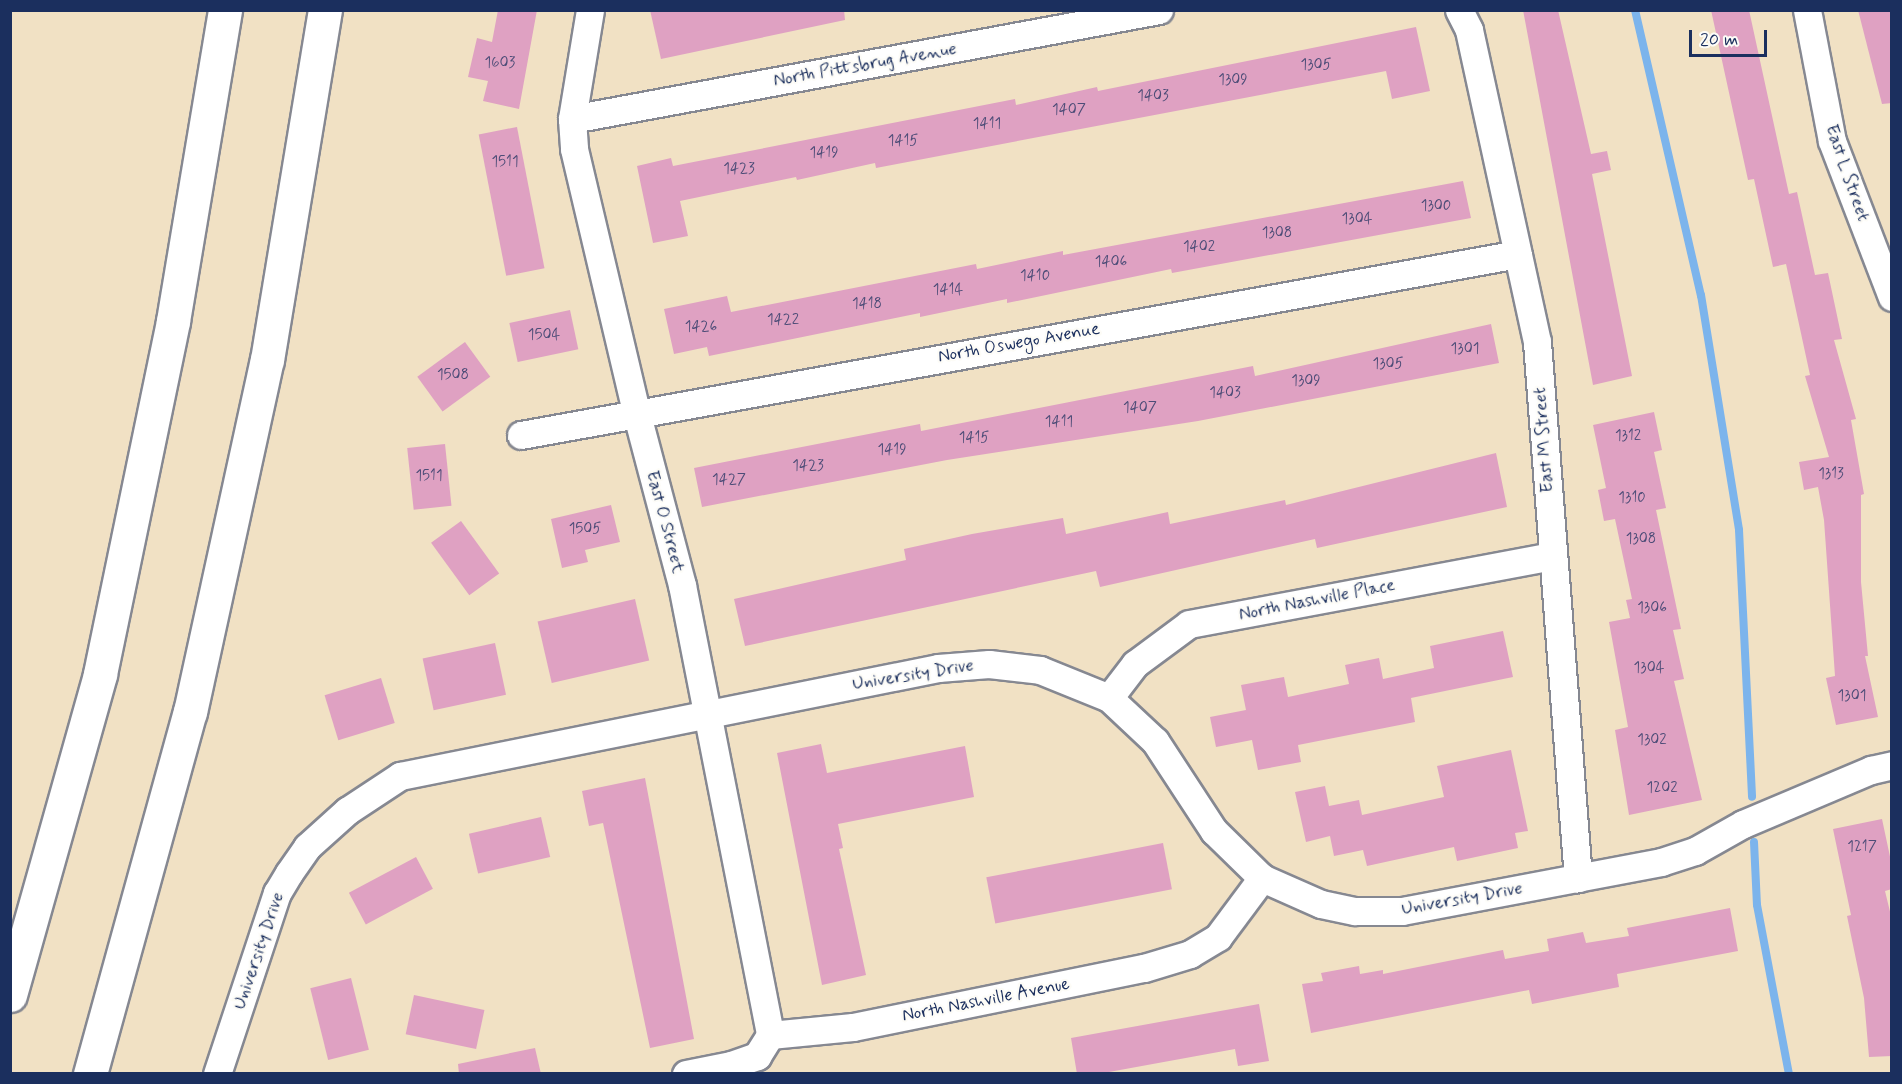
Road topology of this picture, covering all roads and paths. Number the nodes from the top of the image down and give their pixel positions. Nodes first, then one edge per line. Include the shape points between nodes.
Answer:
1 (225, 10) edge
2 (325, 10) edge
3 (590, 10) edge
4 (1159, 10) edge
5 (1459, 10) edge
6 (1807, 10) edge
7 (572, 119) junction
8 (1518, 254) junction
9 (1892, 297) edge
10 (636, 411) junction
11 (521, 435) dead end
12 (1552, 556) junction
13 (1109, 698) junction
14 (709, 711) junction
15 (1892, 765) edge
16 (1262, 878) junction
17 (1578, 878) junction
18 (10, 995) edge
19 (770, 1035) junction
20 (90, 1074) edge
21 (217, 1074) edge
22 (686, 1074) edge

1 - 18 highway via 173,321 100,674
2 - 20 highway via 267,360 190,712
3 - 7 street, East O Street
4 - 7 street, North Pittsbrug Avenue
5 - 8 street, East M Street via 1469,30
6 - 9 street, East L Street via 1832,141
7 - 10 street, East O Street via 574,149
8 - 10 street, North Oswego Avenue
8 - 12 street, East M Street via 1537,342
10 - 11 street, North Oswego Avenue
10 - 14 street, East O Street via 682,585
12 - 13 street, North Nashville Place via 1189,624 1135,664
12 - 17 street, East M Street
13 - 14 street, University Drive via 1040,670 989,664 938,668
13 - 16 street, University Drive via 1155,741 1214,831
14 - 19 street, East O Street
14 - 21 street, University Drive via 400,776 347,811 307,847 277,893
15 - 17 street, University Drive via 1871,770 1743,824 1695,851 1661,862
16 - 17 street, University Drive via 1321,904 1355,911 1402,911
16 - 19 street, North Nashville Avenue via 1218,937 1190,954 1144,968 853,1026
19 - 22 street via 757,1056

